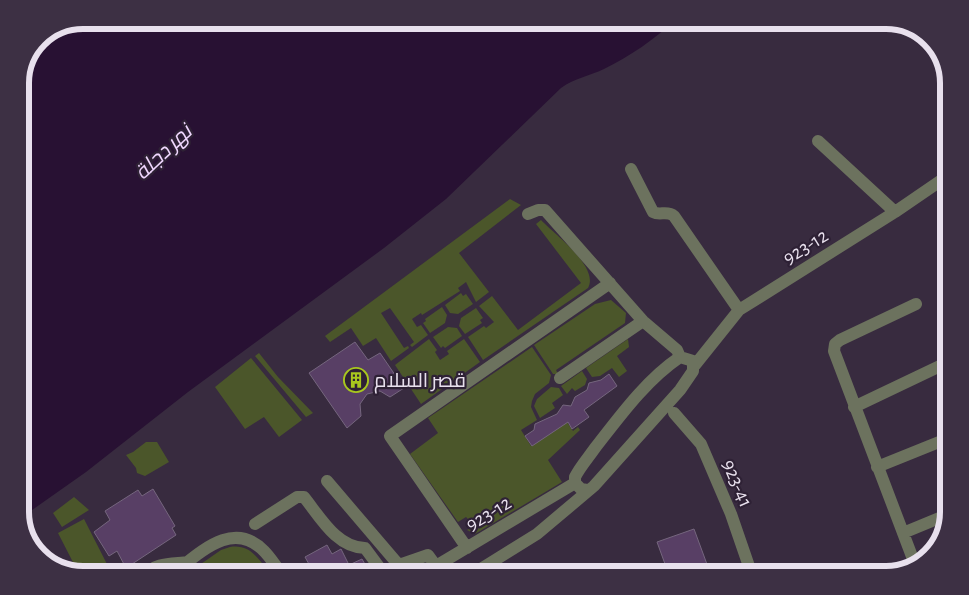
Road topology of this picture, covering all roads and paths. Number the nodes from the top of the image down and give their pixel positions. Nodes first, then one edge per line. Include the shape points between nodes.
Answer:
1 (818, 141) dead end
2 (631, 169) dead end
3 (940, 181) edge
4 (895, 212) junction
5 (528, 214) dead end
6 (610, 283) junction
7 (916, 304) dead end
8 (739, 310) junction
9 (643, 321) junction
10 (680, 357) junction
11 (695, 365) junction
12 (940, 366) dead end
13 (560, 378) dead end
14 (854, 406) junction
15 (674, 413) dead end
16 (940, 442) edge
17 (877, 467) junction
18 (327, 481) dead end
19 (576, 483) junction
20 (587, 490) junction
21 (940, 518) edge
22 (255, 524) dead end
23 (903, 533) junction
24 (467, 548) junction
25 (913, 559) edge
26 (189, 562) junction
27 (158, 566) edge
28 (183, 566) edge
29 (276, 566) edge
30 (378, 566) edge
31 (436, 566) joint
32 (485, 566) edge
33 (749, 566) edge

1 - 4 street
2 - 8 street via 653,212 668,212 674,216
3 - 4 street, 923-12
4 - 8 street, 923-12
5 - 6 street via 545,210
6 - 9 street
6 - 24 street via 390,436
7 - 14 street via 835,344 838,364
8 - 11 street, 923-12
9 - 10 street via 677,350
9 - 13 street
10 - 11 street via 690,358
10 - 19 street via 642,391 616,421 577,472
11 - 20 street, 923-12 via 670,403 613,468
12 - 14 street
14 - 17 street
15 - 33 street, 923-41 via 701,444
16 - 17 street
17 - 23 street
18 - 31 street via 397,563 428,554
19 - 20 street
19 - 24 street, 923-12
20 - 32 street, 923-12 via 537,534
21 - 23 street
22 - 30 street via 297,497 304,497 339,539 350,547 365,548
23 - 25 street
24 - 31 street, 923-12
26 - 27 street
26 - 28 street
26 - 29 street via 216,542 233,537 253,542

